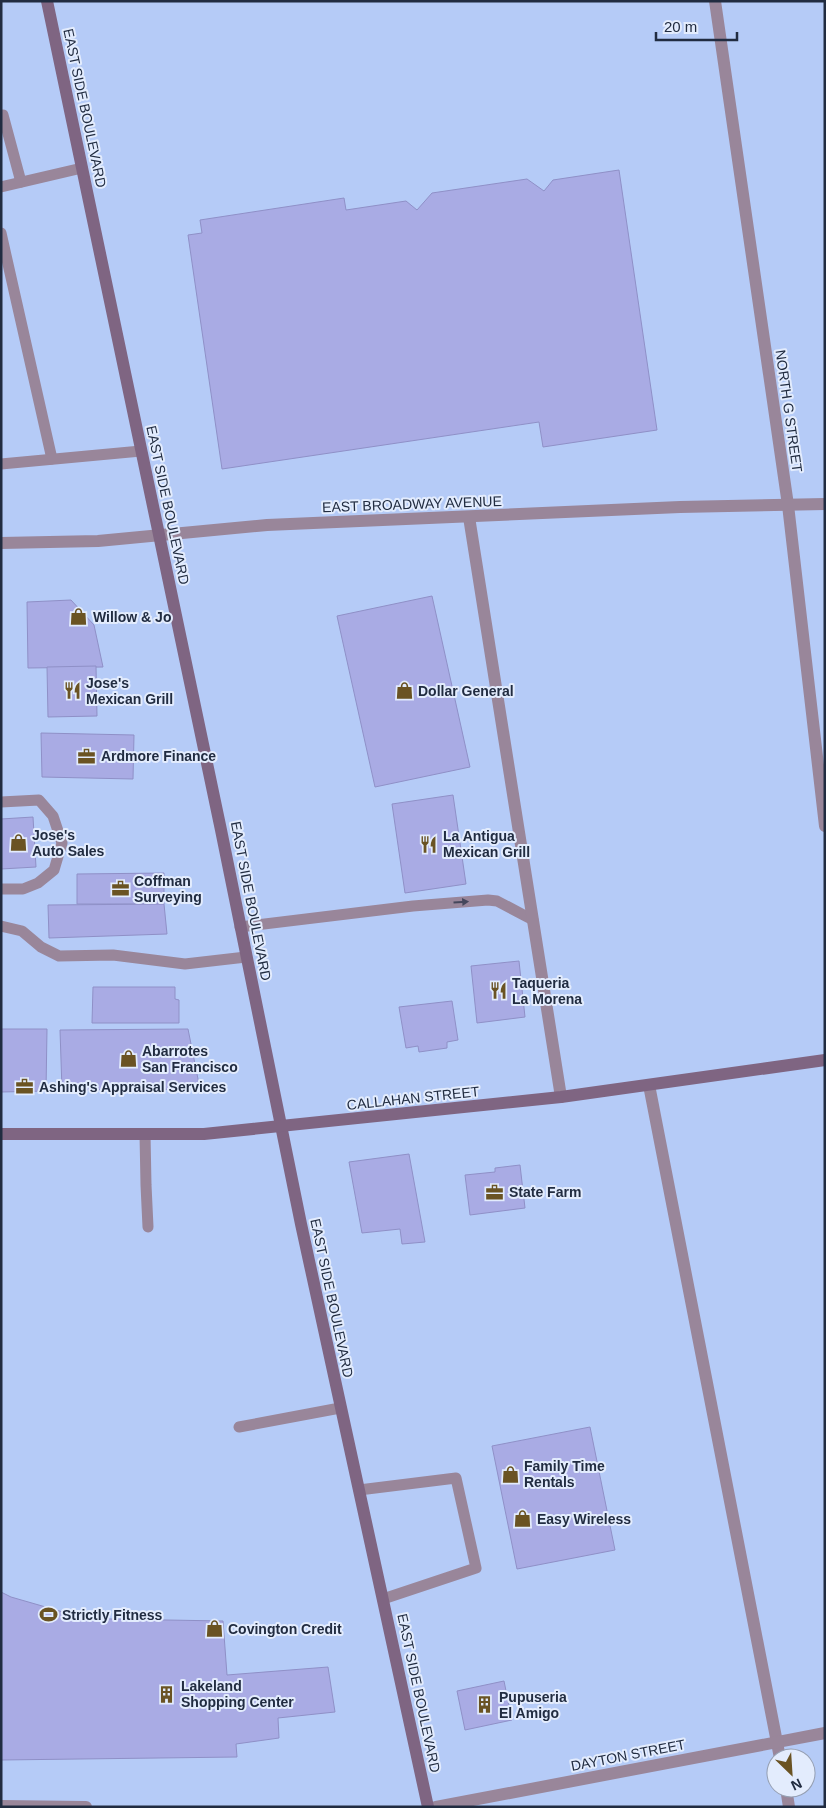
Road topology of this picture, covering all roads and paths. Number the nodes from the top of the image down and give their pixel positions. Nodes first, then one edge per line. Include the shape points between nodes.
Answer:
1 (47, 1) edge
2 (715, 1) edge
3 (1, 115) edge
4 (82, 168) junction
5 (21, 182) junction
6 (1, 187) edge
7 (1, 233) edge
8 (141, 450) junction
9 (52, 459) junction
10 (1, 464) edge
11 (825, 504) edge
12 (788, 505) junction
13 (469, 517) junction
14 (159, 535) junction
15 (1, 543) edge
16 (1, 802) edge
17 (825, 826) edge
18 (1, 889) edge
19 (533, 920) junction
20 (1, 926) edge
21 (240, 927) junction
22 (246, 957) junction
23 (825, 1060) edge
24 (649, 1085) junction
25 (561, 1097) junction
26 (281, 1126) junction
27 (1, 1134) edge
28 (145, 1134) junction
29 (148, 1227) dead end
30 (340, 1408) junction
31 (239, 1427) dead end
32 (359, 1490) junction
33 (383, 1599) junction
34 (825, 1733) edge
35 (777, 1742) junction
36 (778, 1748) edge
37 (1, 1806) edge
38 (86, 1807) edge
39 (428, 1807) edge
40 (436, 1807) edge

1 - 4 main road, EAST SIDE BOULEVARD
2 - 12 street, NORTH G STREET
3 - 5 lane
4 - 5 lane
4 - 8 main road, EAST SIDE BOULEVARD
5 - 6 lane
7 - 9 lane
8 - 9 lane
8 - 14 main road, EAST SIDE BOULEVARD
9 - 10 lane
11 - 12 street, EAST BROADWAY AVENUE
12 - 13 street, EAST BROADWAY AVENUE
12 - 17 street, NORTH G STREET
13 - 14 street, EAST BROADWAY AVENUE via 268,525
13 - 19 street
14 - 15 street, EAST BROADWAY AVENUE via 98,541
14 - 21 main road, EAST SIDE BOULEVARD
16 - 18 lane via 39,800 53,816 62,843 54,870 38,883 23,889
21 -> 19 lane via 488,900 497,901
19 - 25 street
20 - 22 lane via 22,931 59,956 113,955 184,964
21 - 22 main road, EAST SIDE BOULEVARD
22 - 26 main road, EAST SIDE BOULEVARD
23 - 24 main road, CALLAHAN STREET
24 - 25 main road, CALLAHAN STREET
24 - 35 street
25 - 26 main road, CALLAHAN STREET
26 - 28 main road, CALLAHAN STREET via 204,1134
26 - 30 main road, EAST SIDE BOULEVARD
27 - 28 main road, CALLAHAN STREET
28 - 29 lane
30 - 31 lane
30 - 32 main road, EAST SIDE BOULEVARD
32 - 33 main road, EAST SIDE BOULEVARD
32 - 33 lane via 456,1478 476,1568
33 - 39 main road, EAST SIDE BOULEVARD
34 - 35 street, DAYTON STREET
35 - 36 street
35 - 40 street, DAYTON STREET
37 - 38 street

